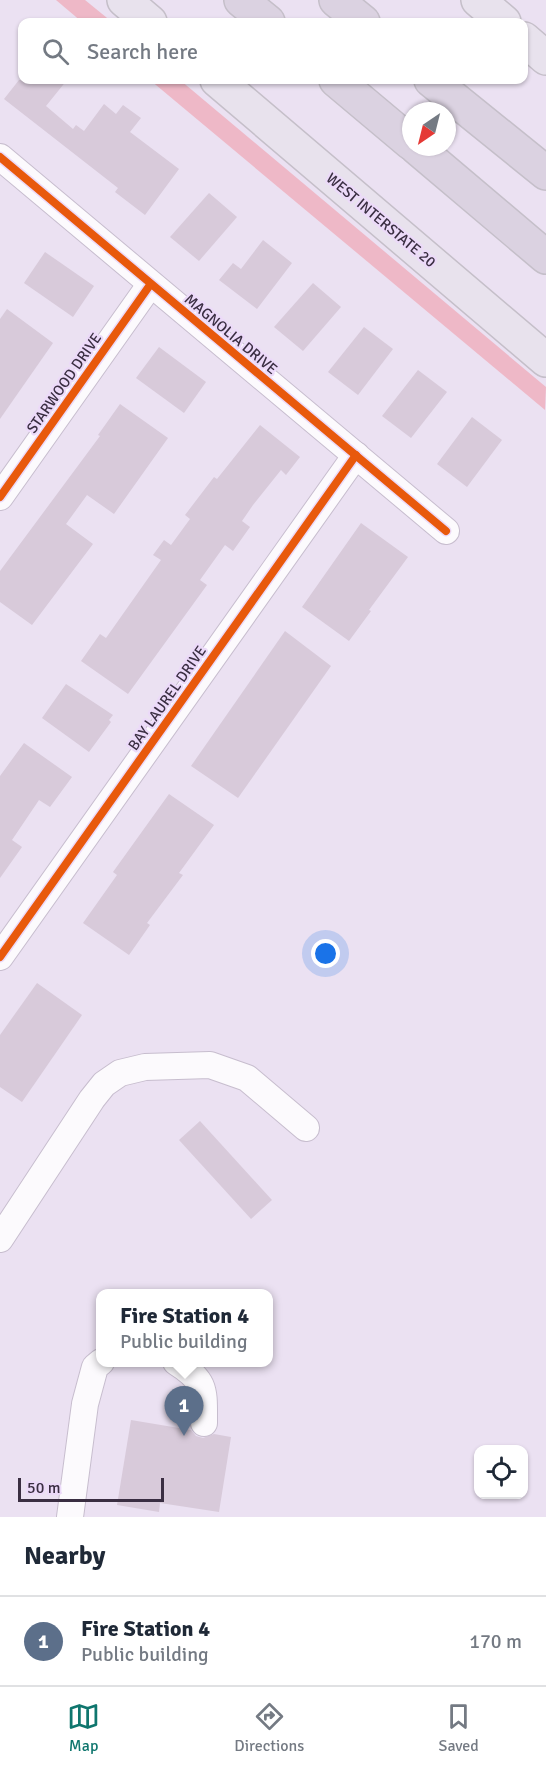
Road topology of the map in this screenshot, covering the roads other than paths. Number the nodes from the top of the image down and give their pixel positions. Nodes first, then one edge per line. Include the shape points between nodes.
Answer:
1 (124, 0) edge
2 (241, 0) edge
3 (336, 0) edge
4 (478, 0) edge
5 (145, 18) edge
6 (263, 18) edge
7 (358, 18) edge
8 (499, 18) edge
9 (528, 42) edge
10 (546, 58) edge
11 (222, 84) edge
12 (341, 84) edge
13 (436, 84) edge
14 (402, 135) edge
15 (427, 156) edge
16 (0, 157) edge
17 (546, 173) edge
18 (546, 256) edge
19 (150, 285) junction
20 (546, 360) edge
21 (356, 455) junction
22 (0, 497) edge
23 (446, 531) dead end
24 (0, 957) edge
25 (306, 1128) dead end
26 (0, 1239) edge
27 (96, 1366) edge
28 (184, 1367) edge
29 (204, 1423) dead end
30 (70, 1517) edge

1 - 5 main road
2 - 6 highway
3 - 7 highway
4 - 8 main road
9 - 10 main road
11 - 20 main road, WEST INTERSTATE 20
12 - 14 highway
13 - 17 highway
15 - 18 highway
16 - 19 street, MAGNOLIA DRIVE
19 - 21 street, MAGNOLIA DRIVE
19 - 22 street, STARWOOD DRIVE
21 - 23 street, MAGNOLIA DRIVE
21 - 24 street, BAY LAUREL DRIVE
25 - 26 street via 247,1078 230,1070 210,1065 145,1067 120,1072 92,1099
27 - 30 street via 85,1404
28 - 29 street via 195,1374 204,1392

